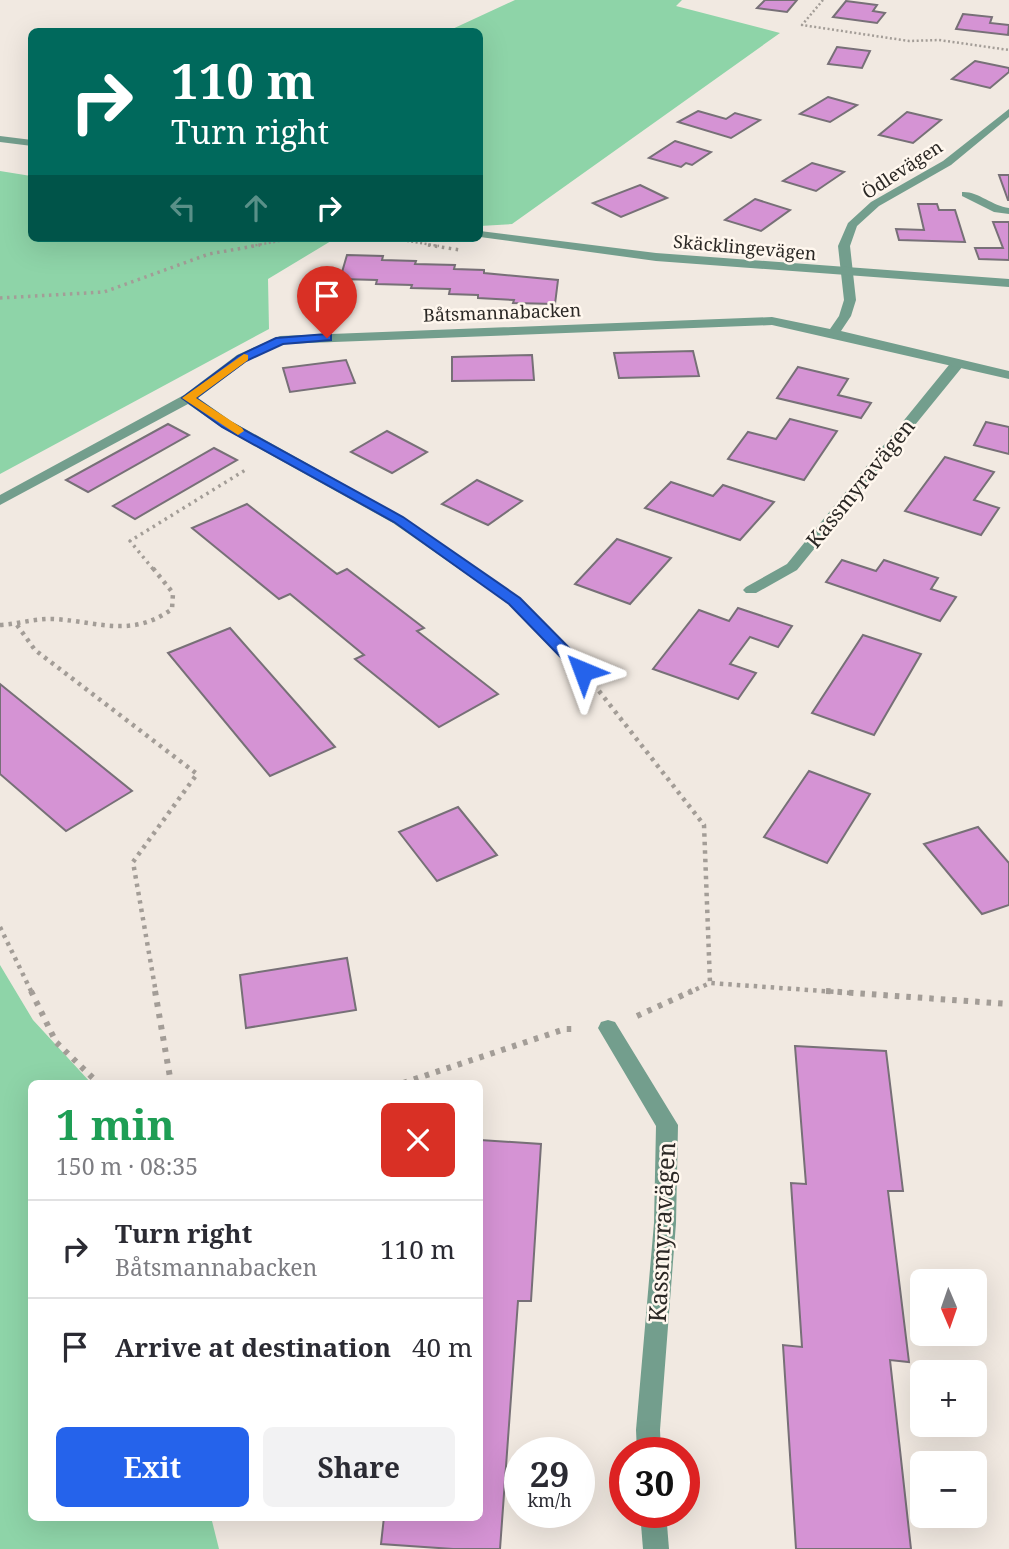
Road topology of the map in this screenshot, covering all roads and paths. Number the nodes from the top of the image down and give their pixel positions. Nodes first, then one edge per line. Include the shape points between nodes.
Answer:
1 (823, 0) edge
2 (1009, 50) edge
3 (1009, 112) edge
4 (0, 139) edge
5 (28, 142) edge
6 (966, 194) dead end
7 (1009, 211) edge
8 (483, 234) edge
9 (275, 242) edge
10 (847, 273) junction
11 (1009, 283) edge
12 (0, 298) edge
13 (833, 333) junction
14 (958, 363) junction
15 (1009, 375) edge
16 (188, 398) junction
17 (275, 452) junction
18 (0, 501) edge
19 (751, 590) dead end
20 (0, 625) edge
21 (17, 625) junction
22 (583, 671) joint
23 (0, 927) edge
24 (710, 983) junction
25 (1009, 1004) edge
26 (608, 1028) junction
27 (95, 1080) edge
28 (170, 1080) edge
29 (412, 1080) edge
30 (648, 1437) edge
31 (654, 1528) edge
32 (656, 1549) edge

1 - 2 path via 802,25
3 - 10 street, Ödlevägen via 947,163 876,204 852,226 844,246
4 - 5 street
6 - 7 street
8 - 10 street, Skäcklingevägen via 656,257
9 - 12 path via 209,254 104,292
10 - 11 street, Skäcklingevägen
10 - 13 street via 850,300
13 - 14 street
13 - 16 street, Båtsmannabacken via 772,321 280,340 242,358
14 - 15 street
14 - 19 street, Kassmyravägen via 792,567
16 - 17 street
16 - 18 street, Båtsmannabacken
17 - 21 path via 130,541 173,593 172,609 162,619 146,625 38,620
17 - 22 street via 398,520 504,593
20 - 21 path
21 - 28 path via 35,650 197,774 133,862
22 - 24 path via 704,825
23 - 27 path via 56,1042
24 - 25 path
24 - 26 path
26 - 29 path via 565,1029
26 - 30 street, Kassmyravägen via 667,1125 665,1223
31 - 32 street

